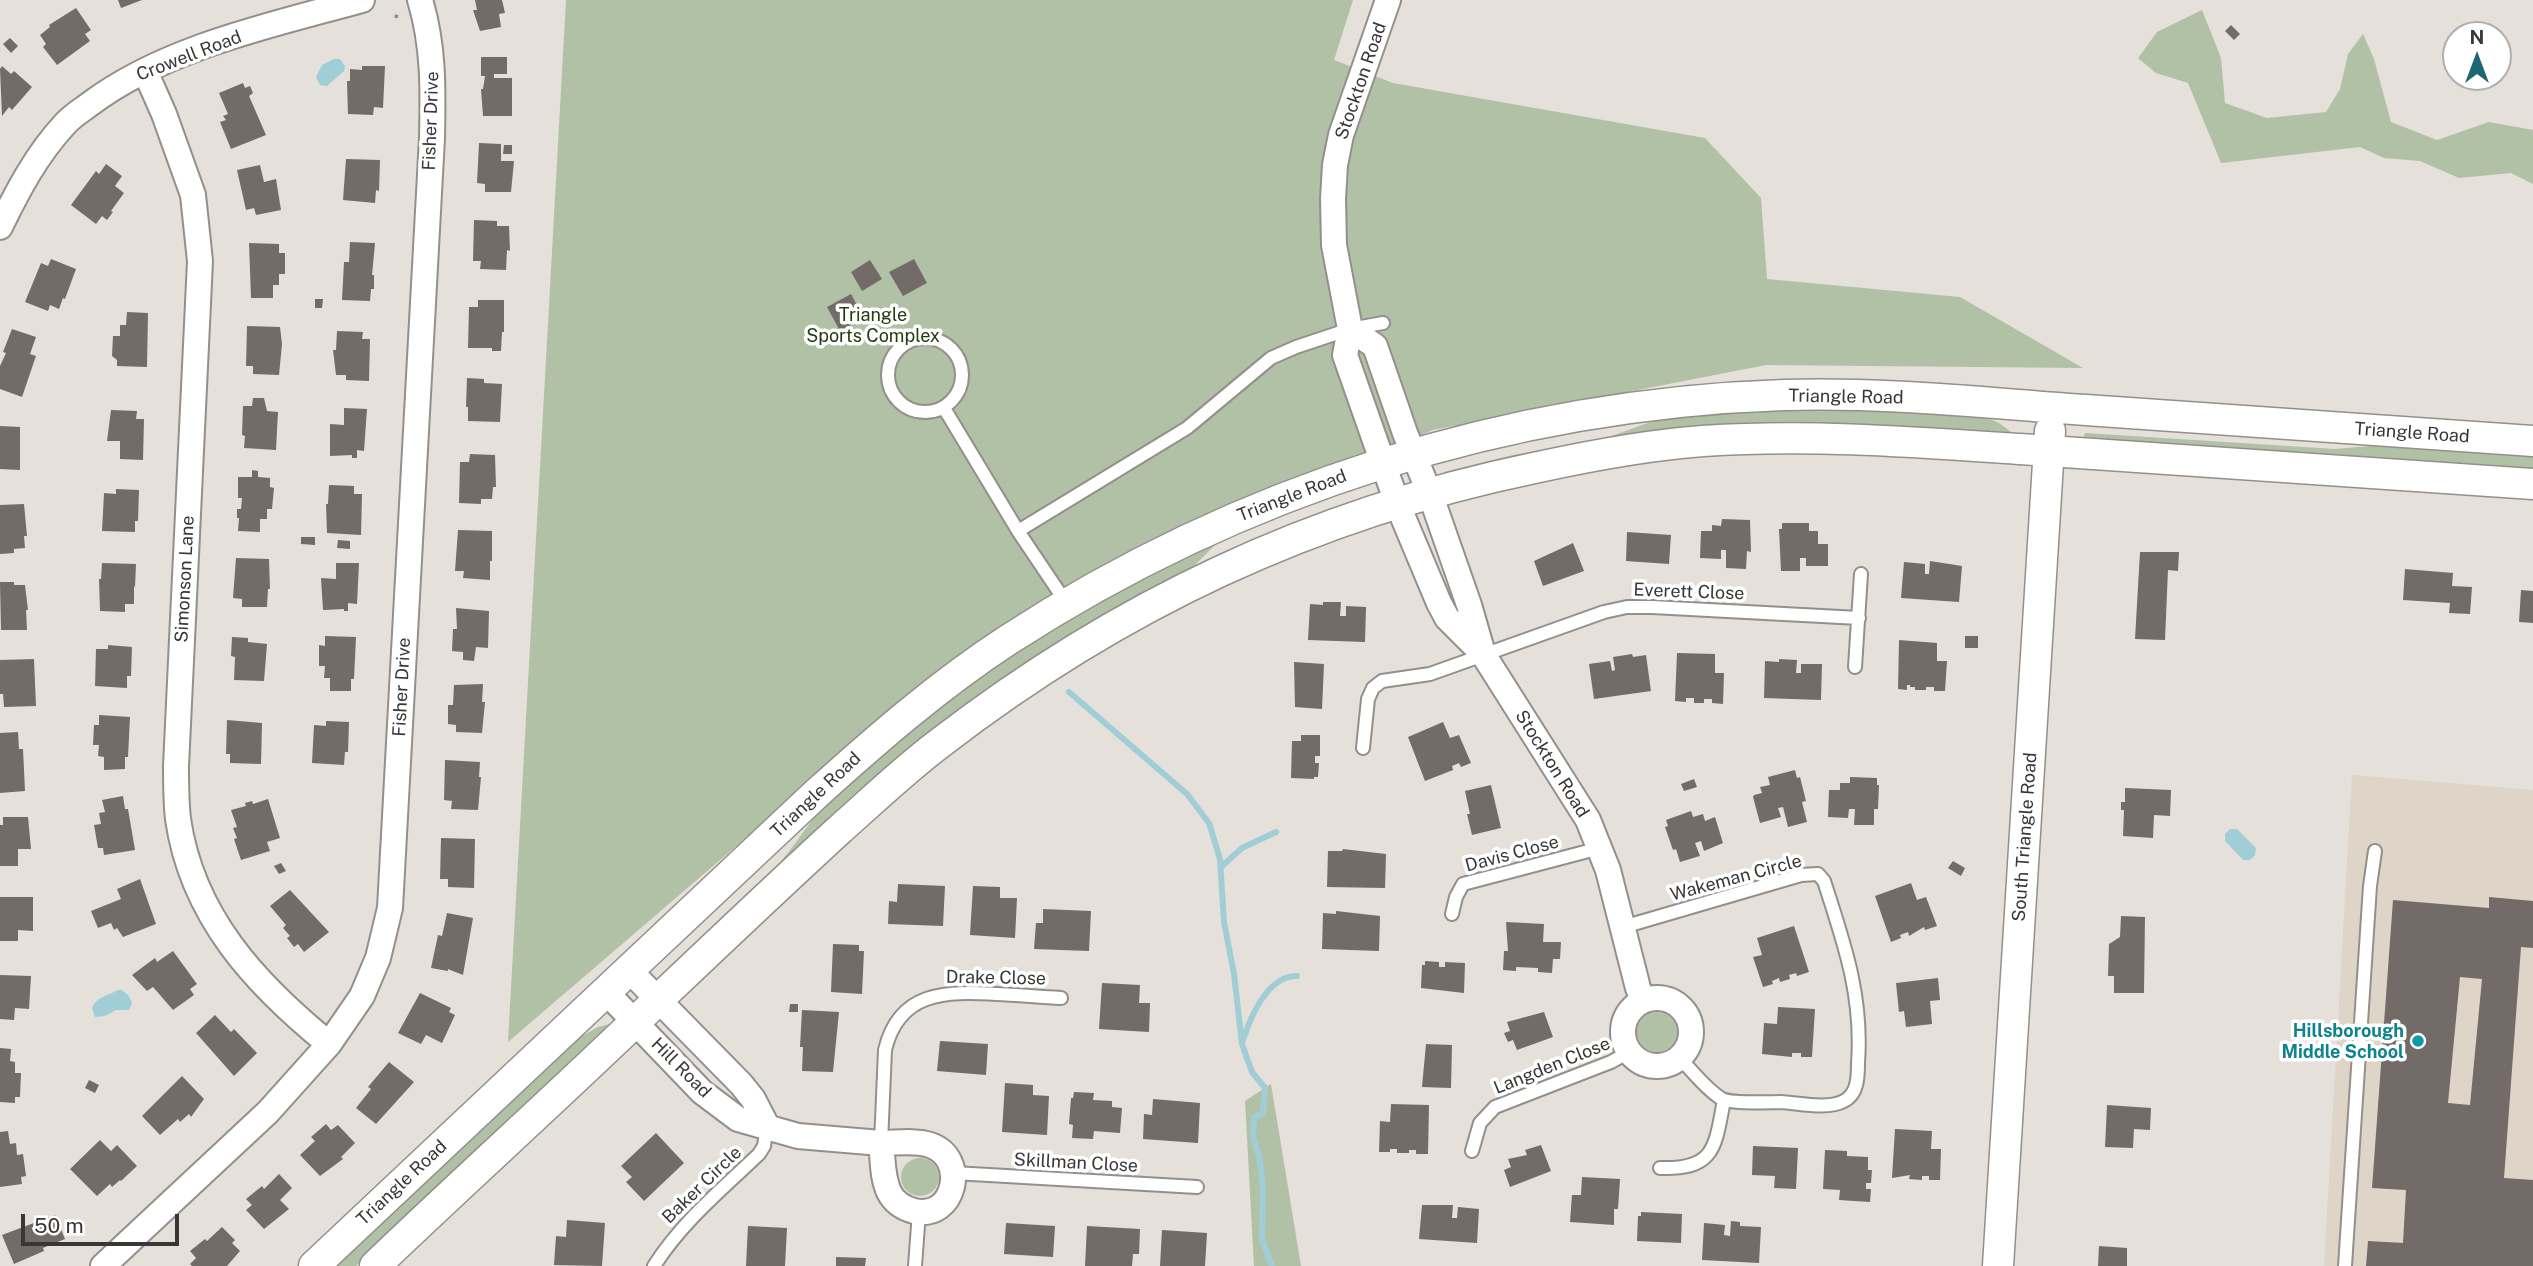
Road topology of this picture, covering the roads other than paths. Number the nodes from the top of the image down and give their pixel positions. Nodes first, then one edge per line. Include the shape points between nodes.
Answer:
1 (362, 0) edge
2 (420, 0) edge
3 (1388, 0) edge
4 (145, 71) junction
5 (0, 227) edge
6 (1383, 323) dead end
7 (1350, 329) junction
8 (944, 408) junction
9 (2051, 408) junction
10 (2533, 441) edge
11 (2049, 450) junction
12 (1414, 453) junction
13 (1384, 463) junction
14 (2533, 484) edge
15 (1430, 493) junction
16 (1397, 503) junction
17 (1018, 531) junction
18 (1861, 573) dead end
19 (1067, 604) junction
20 (1859, 618) junction
21 (1483, 654) junction
22 (1855, 667) dead end
23 (1363, 748) dead end
24 (1600, 848) junction
25 (2375, 851) dead end
26 (1452, 914) dead end
27 (1623, 927) junction
28 (629, 970) junction
29 (606, 992) junction
30 (1061, 998) dead end
31 (660, 999) junction
32 (1643, 1000) junction
33 (635, 1022) junction
34 (328, 1044) junction
35 (1629, 1052) junction
36 (1681, 1058) junction
37 (1724, 1100) junction
38 (767, 1126) junction
39 (881, 1143) junction
40 (1472, 1151) dead end
41 (1660, 1168) dead end
42 (954, 1173) junction
43 (1196, 1187) dead end
44 (919, 1212) junction
45 (103, 1266) edge
46 (314, 1266) edge
47 (374, 1266) edge
48 (654, 1266) edge
49 (915, 1266) edge
50 (1998, 1266) edge
51 (2345, 1266) edge

1 - 4 street, Crowell Road via 210,45
2 - 34 street, Fisher Drive via 433,67 432,138 390,908 378,958 362,996
3 - 7 street, Stockton Road via 1335,165 1334,245
4 - 5 street, Crowell Road via 67,122 19,188
4 - 34 street, Simonson Lane via 193,195 200,261 176,766 178,820 193,877 211,916 245,966
6 - 7 lane
7 - 12 street, Stockton Road via 1376,346
7 - 13 street, Stockton Road via 1345,355
7 - 17 lane via 1271,358 1187,428
8 - 8 lane via 961,388 961,363 945,343 933,338 908,342 898,349 888,370 892,394 909,410 921,413
8 - 17 lane
9 - 10 street, Triangle Road
9 - 11 street, South Triangle Road
9 - 12 street, Triangle Road via 1882,397 1787,395 1700,400 1555,420
11 - 14 street
11 - 15 street via 1855,438 1699,441 1591,456
11 - 50 street, South Triangle Road
12 - 13 street, Triangle Road
12 - 15 street, Stockton Road
13 - 16 street, Stockton Road
13 - 19 street, Triangle Road via 1198,533
15 - 16 street
15 - 21 street, Stockton Road
16 - 21 street, Stockton Road via 1438,603
16 - 31 street via 1294,538 1214,572 1039,672 895,779
17 - 19 lane
18 - 20 lane
19 - 28 street, Triangle Road via 1007,641 879,737
20 - 21 lane, Everett Close via 1627,607
20 - 22 lane
21 - 23 lane, Everett Close via 1430,674 1382,681 1373,688
21 - 24 street, Stockton Road via 1575,797
24 - 26 lane, Davis Close via 1463,884
24 - 27 street, Stockton Road
25 - 51 lane
27 - 32 street, Stockton Road
27 - 37 lane, Wakeman Circle via 1801,875 1818,874 1824,881 1855,987 1860,1039 1855,1089 1836,1104
28 - 29 street, Triangle Road
28 - 31 street, Hill Road
29 - 33 street, Hill Road
29 - 46 street, Triangle Road
30 - 39 lane, Drake Close via 956,992 938,994 905,1012 895,1023 885,1050
31 - 33 street
31 - 38 street, Hill Road via 741,1084
32 - 35 street via 1625,1019 1624,1042
32 - 36 street via 1673,1001 1689,1017 1692,1036
33 - 38 street, Hill Road via 726,1111
33 - 47 street
34 - 45 street, Fisher Drive via 268,1112
35 - 36 street via 1642,1063 1658,1066
35 - 40 lane, Langden Close via 1494,1107 1480,1123
36 - 37 lane
37 - 41 lane via 1715,1146 1706,1156 1693,1166
38 - 39 street, Hill Road via 798,1136
38 - 48 lane, Baker Circle via 759,1154 693,1215
39 - 42 street, Hill Road via 930,1145 943,1152
39 - 44 street via 890,1195 900,1205
42 - 43 lane, Skillman Close
42 - 44 street via 952,1191 944,1204
44 - 49 lane

